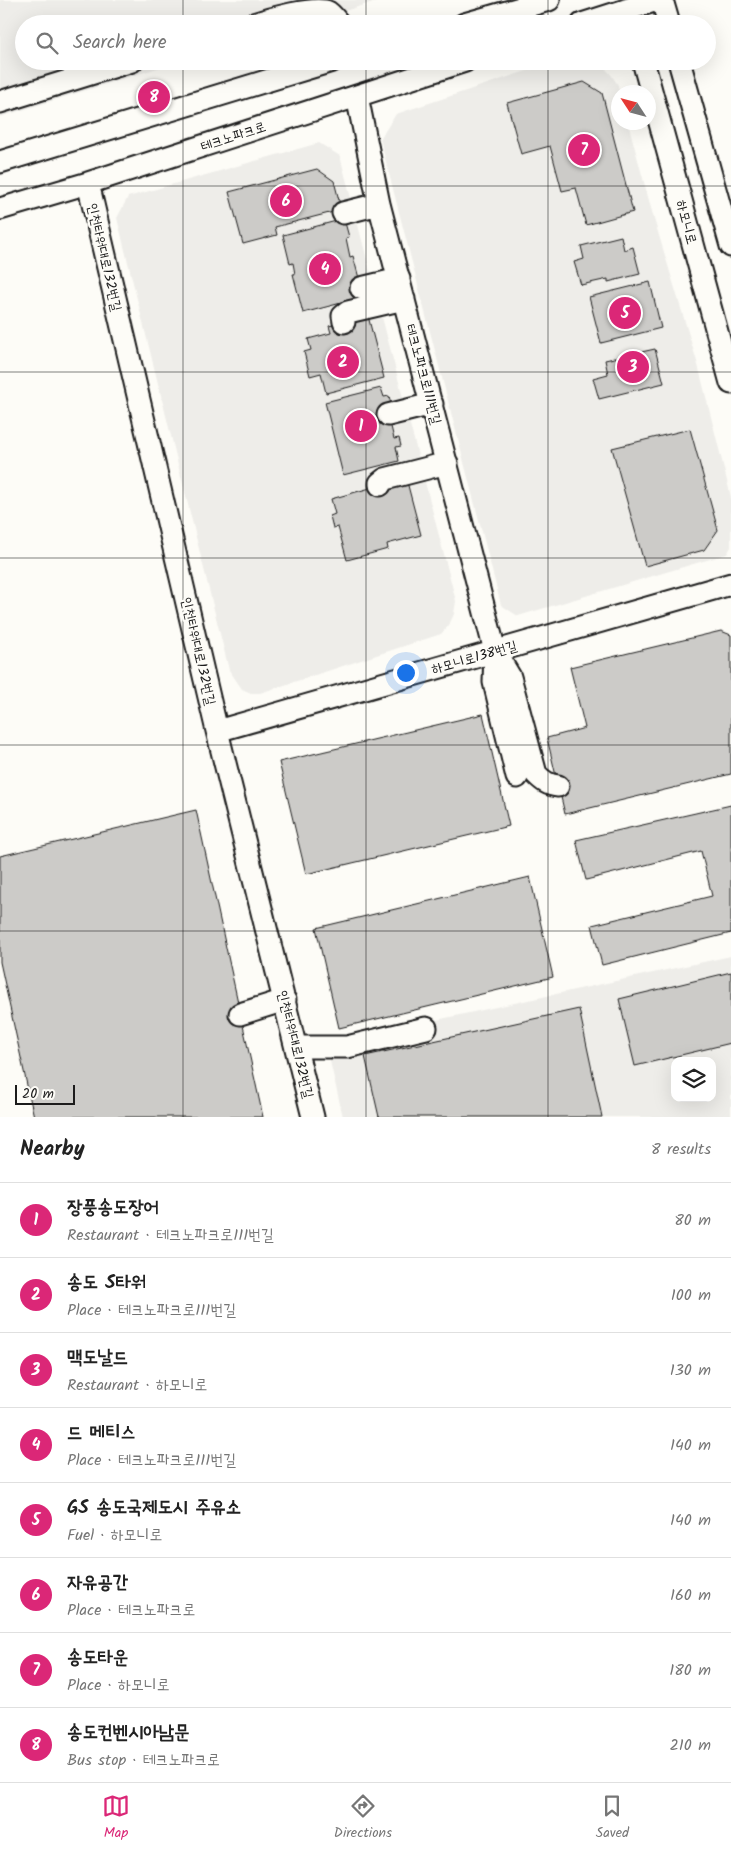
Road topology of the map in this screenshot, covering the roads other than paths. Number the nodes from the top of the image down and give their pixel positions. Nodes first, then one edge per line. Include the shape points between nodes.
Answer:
1 (298, 0) edge
2 (330, 0) edge
3 (549, 0) edge
4 (657, 0) edge
5 (662, 0) edge
6 (629, 11) edge
7 (272, 15) edge
8 (287, 15) edge
9 (331, 15) edge
10 (336, 15) edge
11 (496, 15) edge
12 (615, 15) edge
13 (666, 15) edge
14 (101, 70) edge
15 (302, 70) edge
16 (437, 70) edge
17 (645, 70) edge
18 (682, 70) edge
19 (357, 96) junction
20 (7, 97) edge
21 (0, 162) edge
22 (88, 184) junction
23 (379, 204) junction
24 (0, 209) edge
25 (343, 213) dead end
26 (731, 246) edge
27 (361, 288) dead end
28 (401, 289) junction
29 (344, 322) dead end
30 (731, 382) edge
31 (432, 404) junction
32 (388, 415) dead end
33 (447, 463) junction
34 (380, 485) dead end
35 (731, 584) edge
36 (495, 652) junction
37 (217, 731) junction
38 (517, 777) dead end
39 (558, 786) dead end
40 (285, 1000) junction
41 (240, 1014) dead end
42 (426, 1028) dead end
43 (296, 1047) junction
44 (313, 1117) edge

1 - 7 street
2 - 10 street
3 - 11 street
4 - 6 street
5 - 13 street
6 - 12 street
8 - 9 street via 321,11
14 - 20 street
15 - 21 street
16 - 19 street, 테크노파크로
17 - 30 street, 하모니로
18 - 26 street
19 - 22 street, 테크노파크로
19 - 23 street, 테크노파크로111번길
22 - 24 street, 테크노파크로
22 - 37 street, 인천타워대로132번길
23 - 25 street
23 - 28 street, 테크노파크로111번길
27 - 28 street
28 - 29 street via 348,312 343,316
28 - 31 street, 테크노파크로111번길
31 - 32 street
31 - 33 street, 테크노파크로111번길
33 - 34 street via 385,480
33 - 36 street, 테크노파크로111번길
35 - 36 street, 하모니로138번길
36 - 37 street, 하모니로138번길
36 - 38 street via 494,682
36 - 39 street via 510,677 536,774 542,781
37 - 40 street, 인천타워대로132번길
40 - 41 street
40 - 43 street, 인천타워대로132번길
42 - 43 street via 347,1047
43 - 44 street, 인천타워대로132번길

